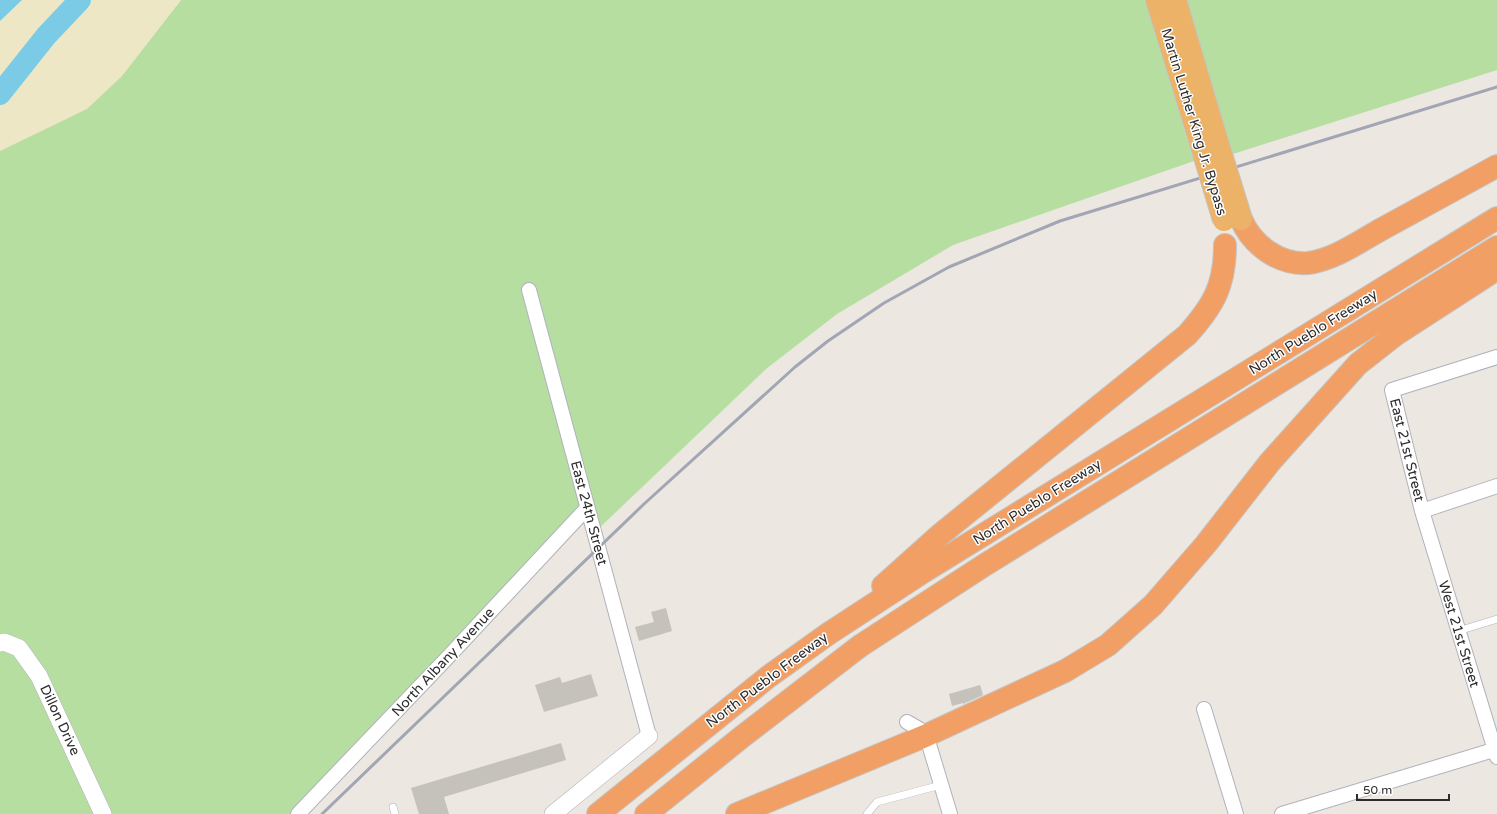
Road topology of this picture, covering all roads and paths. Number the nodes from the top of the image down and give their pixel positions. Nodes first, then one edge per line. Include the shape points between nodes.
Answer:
1 (1157, 0) edge
2 (1175, 0) edge
3 (1208, 137) junction
4 (1497, 166) edge
5 (1497, 218) edge
6 (1232, 220) junction
7 (1497, 247) edge
8 (1497, 269) edge
9 (529, 290) dead end
10 (1497, 357) edge
11 (1497, 486) edge
12 (587, 508) junction
13 (1422, 510) junction
14 (1497, 619) edge
15 (1458, 630) junction
16 (828, 634) junction
17 (0, 643) edge
18 (1204, 709) dead end
19 (907, 722) dead end
20 (649, 736) joint
21 (925, 736) junction
22 (1496, 752) edge
23 (941, 785) junction
24 (103, 814) edge
25 (298, 814) edge
26 (553, 814) edge
27 (598, 814) edge
28 (646, 814) edge
29 (737, 814) edge
30 (867, 814) edge
31 (950, 814) edge
32 (1236, 814) edge
33 (1282, 814) edge

1 - 3 highway, Martin Luther King Jr. Bypass
2 - 3 highway, Martin Luther King Jr. Bypass
3 - 6 highway, Martin Luther King Jr. Bypass, bridge
4 - 6 highway via 1339,253 1309,263 1297,263 1274,257
5 - 16 highway, North Pueblo Freeway via 930,568
6 - 16 highway, Martin Luther King Jr. Bypass via 1225,245 1225,267 1220,286 1202,318 1187,335 941,534
7 - 28 highway, North Pueblo Freeway via 983,566 860,646
8 - 21 highway via 1395,335 1358,364 1270,462 1206,544 1153,605 1108,645 1065,671
9 - 12 street, East 24th Street
10 - 13 street, East 21st Street via 1392,390
11 - 13 street
12 - 20 street, East 24th Street
12 - 25 street, North Albany Avenue
13 - 15 street, West 21st Street
14 - 15 lane
15 - 22 street, West 21st Street
16 - 27 highway, North Pueblo Freeway via 768,677
17 - 24 street, Dillon Drive via 19,648 39,676
18 - 32 street
19 - 21 street via 919,728
20 - 26 street
21 - 23 street
21 - 29 highway
22 - 33 street
23 - 30 lane via 877,802
23 - 31 street

